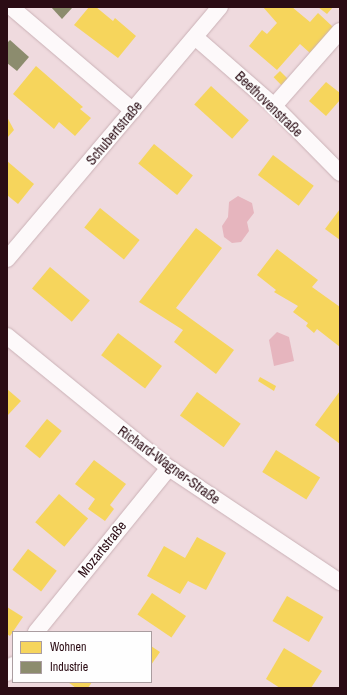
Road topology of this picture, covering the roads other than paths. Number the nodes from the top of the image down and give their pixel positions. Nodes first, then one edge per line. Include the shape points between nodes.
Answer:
1 (11, 7) edge
2 (220, 7) edge
3 (340, 31) edge
4 (195, 37) junction
5 (274, 106) junction
6 (133, 111) junction
7 (340, 174) edge
8 (7, 258) edge
9 (7, 336) edge
10 (169, 468) junction
11 (340, 582) edge
12 (37, 631) edge

1 - 6 street
2 - 4 street, Schubertstraße
3 - 5 street
4 - 5 street, Beethovenstraße
4 - 6 street, Schubertstraße
5 - 7 street, Beethovenstraße
6 - 8 street, Schubertstraße
9 - 10 street, Richard-Wagner-Straße
10 - 11 street, Richard-Wagner-Straße
10 - 12 street, Mozartstraße

